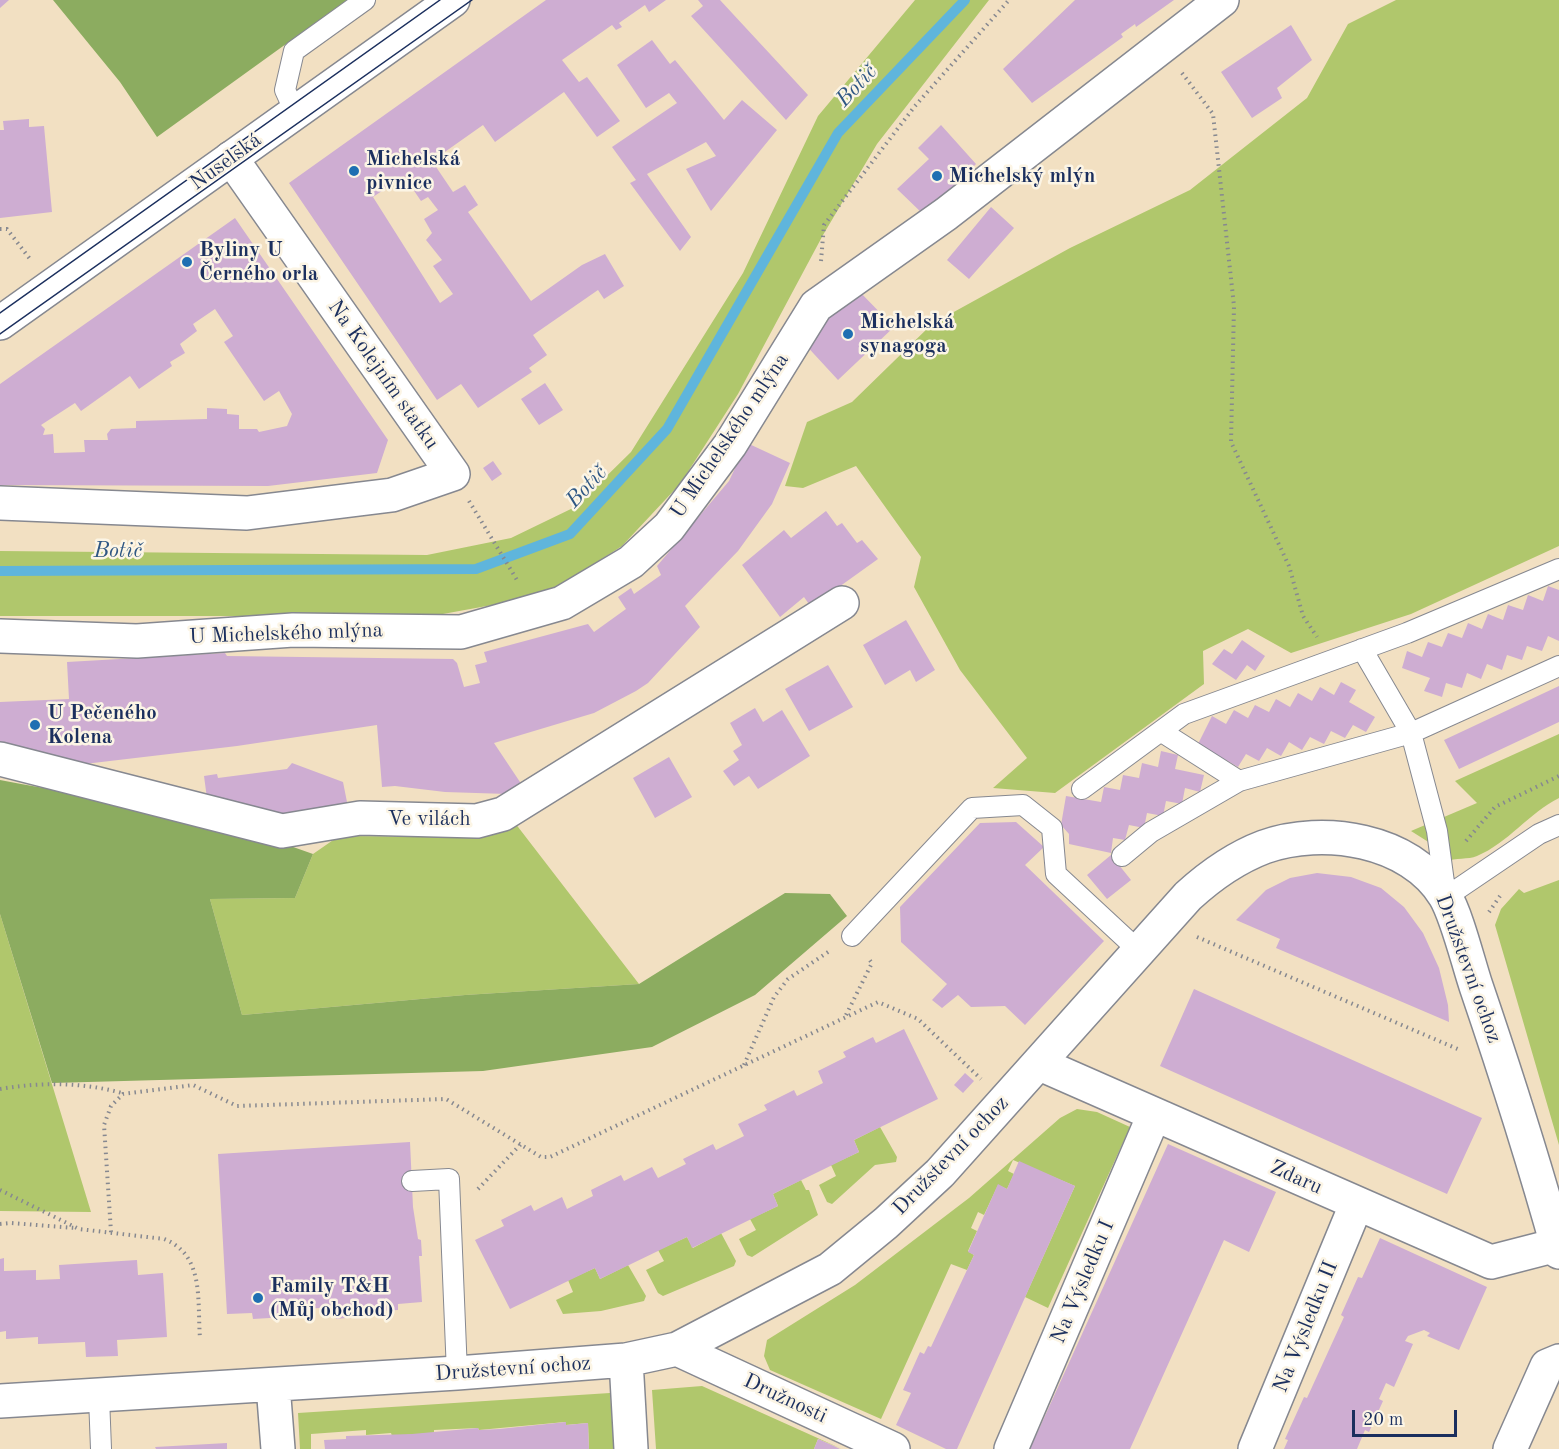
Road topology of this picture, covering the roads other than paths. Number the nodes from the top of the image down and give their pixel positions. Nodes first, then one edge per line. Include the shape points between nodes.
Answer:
1 (365, 0) edge
2 (453, 0) edge
3 (1222, 0) edge
4 (295, 112) junction
5 (231, 158) junction
6 (0, 323) edge
7 (0, 503) edge
8 (1559, 569) edge
9 (842, 603) dead end
10 (0, 636) edge
11 (1362, 649) junction
12 (1559, 666) edge
13 (1162, 732) junction
14 (1411, 733) junction
15 (0, 759) edge
16 (1239, 781) junction
17 (1082, 789) dead end
18 (1559, 825) edge
19 (1122, 856) dead end
20 (1446, 897) junction
21 (852, 936) road end
22 (1139, 951) junction
23 (1040, 1064) junction
24 (1154, 1115) junction
25 (412, 1181) dead end
26 (1356, 1205) junction
27 (1558, 1247) edge
28 (677, 1349) junction
29 (626, 1360) junction
30 (1559, 1361) edge
31 (457, 1373) junction
32 (273, 1385) junction
33 (99, 1397) junction
34 (0, 1401) edge
35 (100, 1449) edge
36 (278, 1449) edge
37 (631, 1449) edge
38 (893, 1449) edge
39 (1011, 1449) edge
40 (1255, 1449) edge
41 (1510, 1449) edge

1 - 4 lane via 294,51 285,90
2 - 4 street, Nuselská
3 - 10 street, U Michelského mlýna via 946,214 816,306 730,445 669,526 631,562 562,603 461,632 293,630 137,640
4 - 5 street, Nuselská
5 - 6 street, Nuselská
5 - 7 street, Na Kolejním statku via 453,474 392,495 247,513
8 - 11 lane
9 - 15 street, Ve vilách via 503,814 477,820 360,818 282,831
11 - 13 lane via 1184,714
11 - 14 lane
12 - 14 lane
13 - 16 lane
13 - 17 lane
14 - 16 lane
14 - 20 lane via 1437,831
16 - 19 lane via 1151,832
18 - 20 lane via 1539,834
20 - 22 street, Družstevní ochoz via 1423,870 1385,849 1344,839 1303,839 1266,846 1229,863 1188,896
20 - 27 street, Družstevní ochoz via 1505,1070
21 - 22 lane via 972,808 1023,805 1052,828 1056,874
22 - 23 street, Družstevní ochoz
23 - 24 street, Zdaru
23 - 28 street, Družstevní ochoz via 940,1173 830,1269
24 - 26 street, Zdaru
24 - 39 street, Na Výsledku I
25 - 31 lane via 449,1179
26 - 27 street, Zdaru via 1491,1262
26 - 40 street, Na Výsledku II
28 - 29 street, Družstevní ochoz
28 - 38 street, Družnosti
29 - 31 street, Družstevní ochoz
29 - 37 street
30 - 41 street via 1547,1366
31 - 32 street, Družstevní ochoz
32 - 33 street, Družstevní ochoz
32 - 36 street
33 - 34 street, Družstevní ochoz
33 - 35 lane

